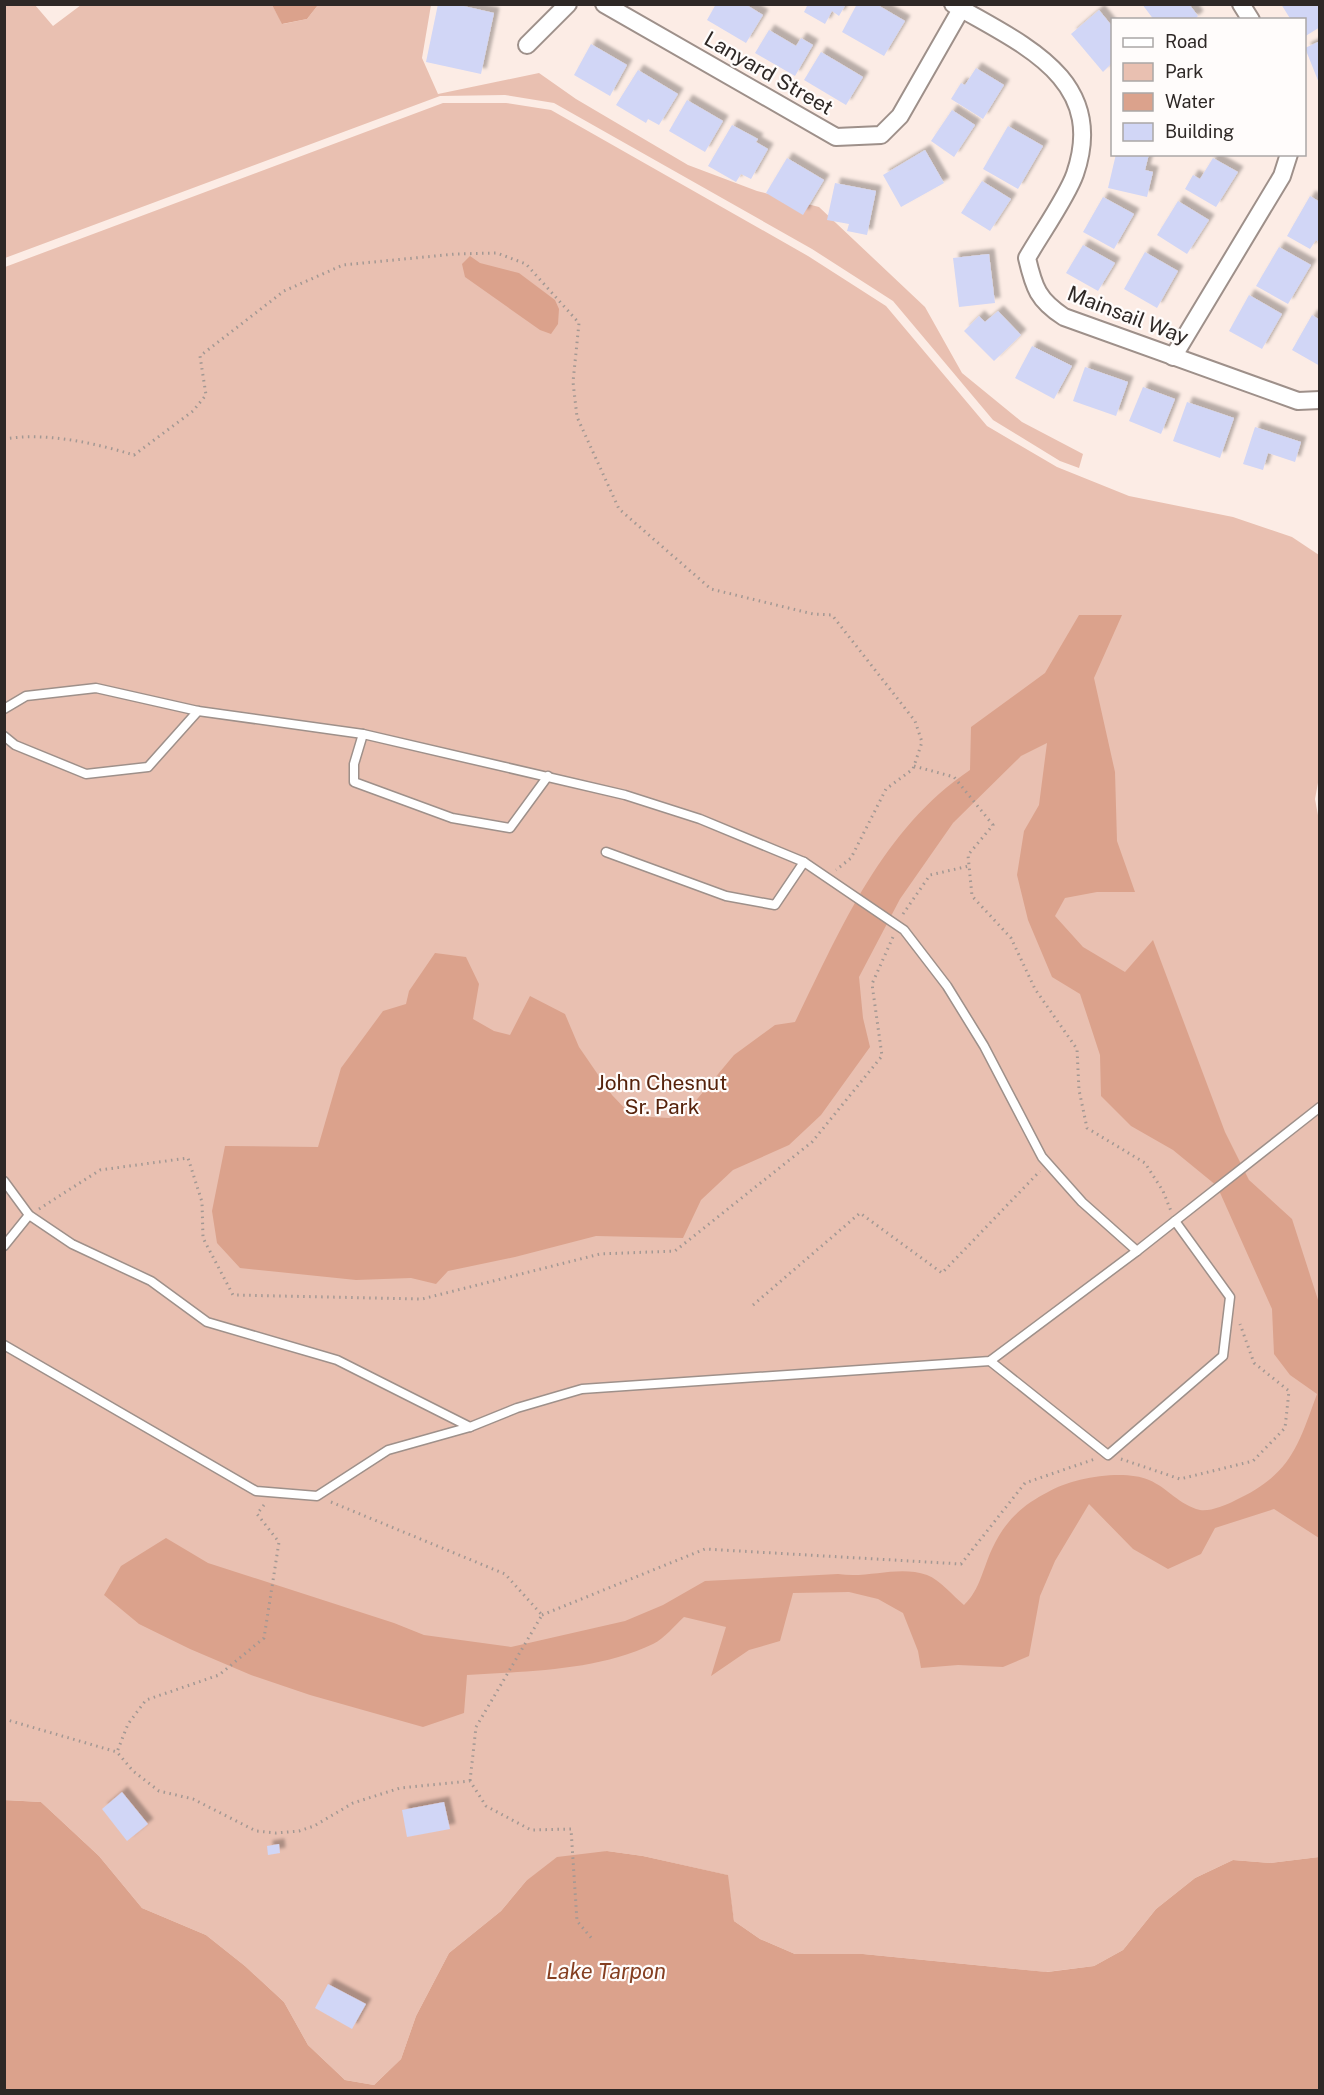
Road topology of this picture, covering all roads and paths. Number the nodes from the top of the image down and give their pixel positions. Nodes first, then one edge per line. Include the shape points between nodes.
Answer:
1 (568, 4) edge
2 (604, 4) edge
3 (1241, 4) edge
4 (960, 6) edge
5 (1250, 18) edge
6 (527, 45) dead end
7 (1288, 156) edge
8 (1173, 357) junction
9 (1320, 400) edge
10 (4, 439) edge
11 (4, 709) edge
12 (198, 711) junction
13 (363, 734) junction
14 (4, 736) edge
15 (914, 766) junction
16 (548, 776) junction
17 (606, 852) dead end
18 (804, 862) junction
19 (969, 866) junction
20 (820, 873) junction
21 (895, 924) junction
22 (1320, 1107) edge
23 (1048, 1163) junction
24 (4, 1181) edge
25 (29, 1215) junction
26 (1175, 1221) junction
27 (4, 1246) edge
28 (1137, 1251) junction
29 (1230, 1297) junction
30 (753, 1305) dead end
31 (4, 1345) edge
32 (990, 1361) junction
33 (470, 1427) junction
34 (1108, 1455) junction
35 (262, 1491) junction
36 (317, 1496) junction
37 (542, 1615) junction
38 (4, 1719) edge
39 (117, 1752) junction
40 (470, 1781) junction
41 (593, 1940) dead end

1 - 6 street
2 - 4 street, Lanyard Street via 836,137 881,135 894,122 918,86
3 - 5 street
4 - 8 street, Mainsail Way via 1045,61 1068,84 1080,106 1083,132 1075,174 1027,258 1033,285 1047,306 1064,318
7 - 8 street via 1282,176
8 - 9 street, Mainsail Way via 1298,401
10 - 15 path via 20,436 94,443 134,455 193,411 207,395 200,356 284,291 343,266 497,253 526,264 579,323 573,382 577,417 620,509 711,589 813,614 832,615 915,721 922,742
11 - 12 lane via 26,696 96,688
12 - 13 lane
12 - 14 lane via 148,767 86,774 15,745
13 - 16 lane
13 - 16 lane via 354,764 354,782 452,818 510,828
15 - 19 path via 954,777 993,825 968,855
15 - 20 path via 886,789 851,858 839,869
16 - 18 lane via 700,819
17 - 18 lane via 726,896 775,905
18 - 20 lane
19 - 21 path via 930,875
19 - 26 path via 972,896 1011,938 1035,989 1077,1049 1079,1090 1087,1128 1145,1163 1163,1191
20 - 21 lane
21 - 23 lane via 904,930 947,986
21 - 25 path via 872,984 882,1056 812,1142 675,1251 600,1254 422,1299 232,1295 203,1238 202,1202 188,1158 100,1170
22 - 26 lane
23 - 28 lane via 1082,1202
23 - 30 path via 942,1273 860,1213
24 - 25 lane
25 - 27 lane
25 - 33 lane via 72,1244 151,1281 207,1322 337,1360
26 - 28 lane
26 - 29 lane
28 - 32 lane
29 - 34 lane via 1223,1356
29 - 34 path via 1254,1363 1288,1391 1285,1428 1252,1461 1180,1479
31 - 35 lane
32 - 33 lane via 582,1389
32 - 34 lane
33 - 36 lane via 388,1450
34 - 37 path via 1025,1483 961,1564 705,1549
35 - 36 lane
35 - 39 path via 265,1504 257,1514 279,1542 264,1638 219,1675 146,1700 128,1724
36 - 37 path via 505,1574
37 - 40 path via 476,1727
38 - 39 path
39 - 40 path via 133,1771 159,1791 193,1799 256,1831 276,1833 298,1832 353,1803 400,1788
40 - 41 path via 486,1806 531,1830 571,1829 577,1921

